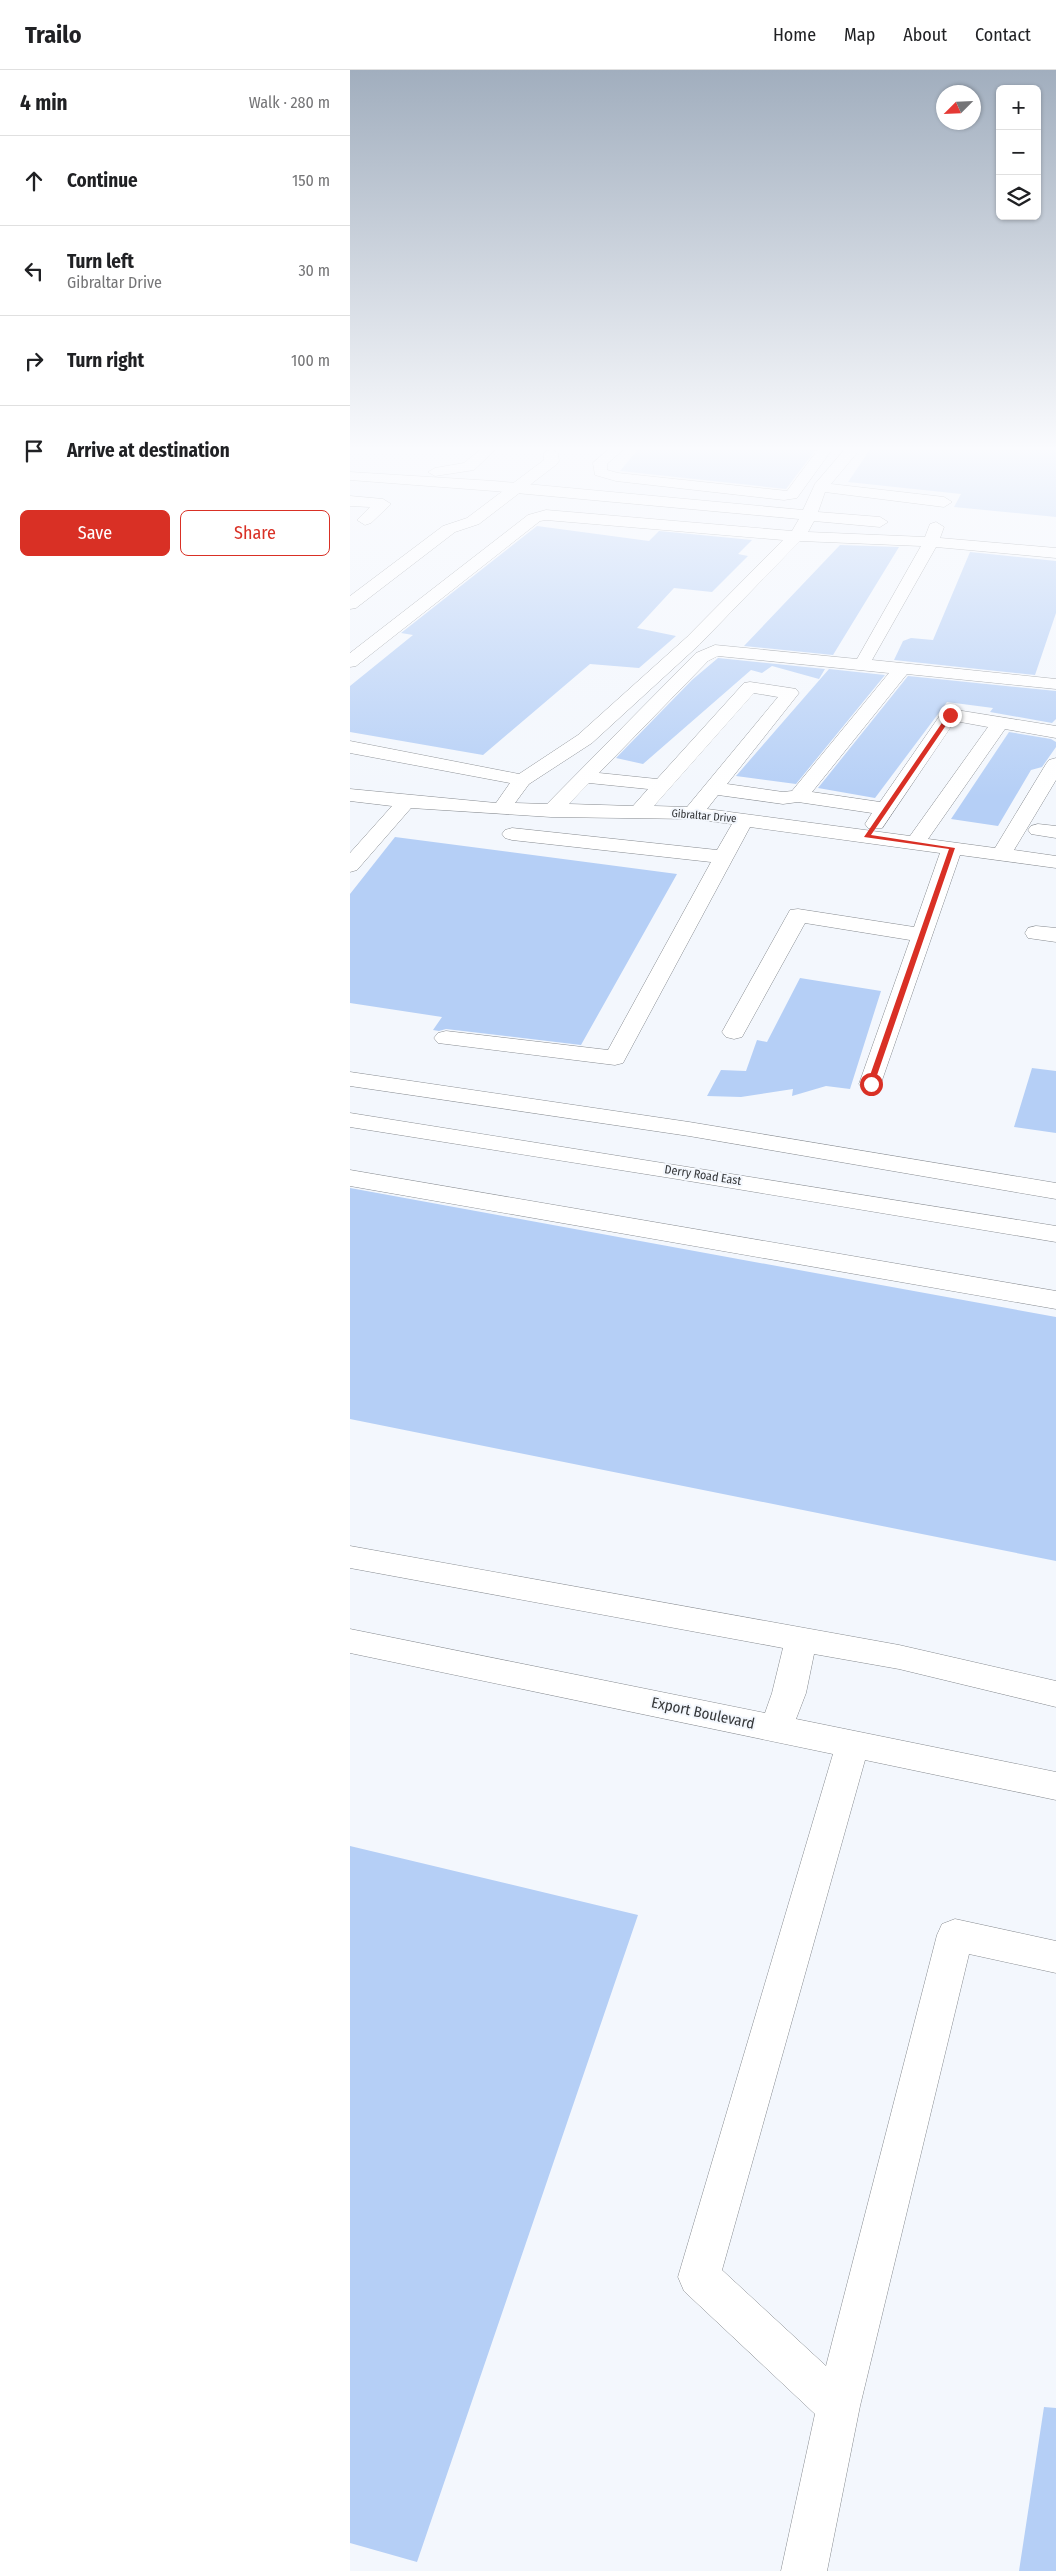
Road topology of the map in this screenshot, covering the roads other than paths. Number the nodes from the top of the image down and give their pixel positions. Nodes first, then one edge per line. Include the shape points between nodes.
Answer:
1 (402, 565) edge
2 (474, 565) edge
3 (768, 565) edge
4 (917, 565) edge
5 (350, 604) edge
6 (693, 641) junction
7 (797, 658) junction
8 (865, 658) junction
9 (350, 662) edge
10 (902, 669) junction
11 (998, 678) junction
12 (1056, 678) edge
13 (1056, 684) edge
14 (773, 690) junction
15 (981, 705) junction
16 (1000, 723) junction
17 (1056, 732) edge
18 (350, 747) edge
19 (1056, 764) edge
20 (584, 777) junction
21 (522, 780) junction
22 (663, 785) junction
23 (712, 788) junction
24 (350, 795) edge
25 (791, 797) junction
26 (1056, 799) edge
27 (406, 802) junction
28 (501, 809) junction
29 (885, 809) junction
30 (551, 811) junction
31 (638, 812) junction
32 (693, 814) junction
33 (744, 820) junction
34 (768, 824) junction
35 (792, 827) junction
36 (1047, 831) edge
37 (512, 834) dead end
38 (867, 837) junction
39 (915, 843) junction
40 (952, 848) junction
41 (1001, 854) junction
42 (724, 857) junction
43 (1022, 858) junction
44 (1056, 862) edge
45 (350, 866) edge
46 (922, 935) junction
47 (734, 1032) dead end
48 (446, 1038) dead end
49 (350, 1079) edge
50 (871, 1084) dead end
51 (350, 1120) edge
52 (350, 1178) edge
53 (1056, 1191) edge
54 (1056, 1234) edge
55 (1056, 1300) edge
56 (350, 1557) edge
57 (801, 1639) junction
58 (350, 1642) edge
59 (1056, 1694) edge
60 (776, 1728) junction
61 (852, 1744) junction
62 (1056, 1786) edge
63 (1056, 1957) edge
64 (838, 2406) junction
65 (804, 2571) edge

1 - 5 street
2 - 9 street
3 - 6 street
4 - 8 street
6 - 8 street
6 - 21 street via 585,739
7 - 10 street
7 - 14 street
7 - 20 street via 730,650 709,652
8 - 12 street
10 - 11 street
10 - 25 street
11 - 13 street
11 - 15 street
14 - 22 street via 750,686
14 - 23 street via 790,693
15 - 16 street
15 - 29 street via 950,715
16 - 17 street
16 - 39 street
18 - 21 street
19 - 41 street
20 - 22 street
20 - 30 street
21 - 28 street
22 - 31 street
23 - 25 street
23 - 32 street
24 - 27 street, Gibraltar Drive
25 - 29 street
25 - 34 street
25 - 35 street via 805,804
26 - 36 street
27 - 28 street, Gibraltar Drive
27 - 45 street
28 - 30 street, Gibraltar Drive
29 - 38 street
30 - 31 street, Gibraltar Drive
31 - 32 street, Gibraltar Drive
32 - 33 street, Gibraltar Drive
33 - 34 street, Gibraltar Drive
33 - 42 street
34 - 35 street, Gibraltar Drive
35 - 38 street, Gibraltar Drive
36 - 43 street
37 - 42 street
38 - 39 street, Gibraltar Drive
39 - 40 street, Gibraltar Drive
40 - 41 street, Gibraltar Drive
40 - 46 street
41 - 43 street, Gibraltar Drive
42 - 48 street via 615,1058
43 - 44 street, Gibraltar Drive
46 - 47 street via 798,915
46 - 50 street
49 - 53 street via 689,1129
51 - 54 street, Derry Road East
52 - 55 street
56 - 57 street
57 - 59 street via 898,1657
57 - 60 street via 789,1693
58 - 60 street, Export Boulevard
60 - 61 street, Export Boulevard
61 - 62 street, Export Boulevard
61 - 64 street via 699,2276
63 - 64 street via 955,1935
64 - 65 street

